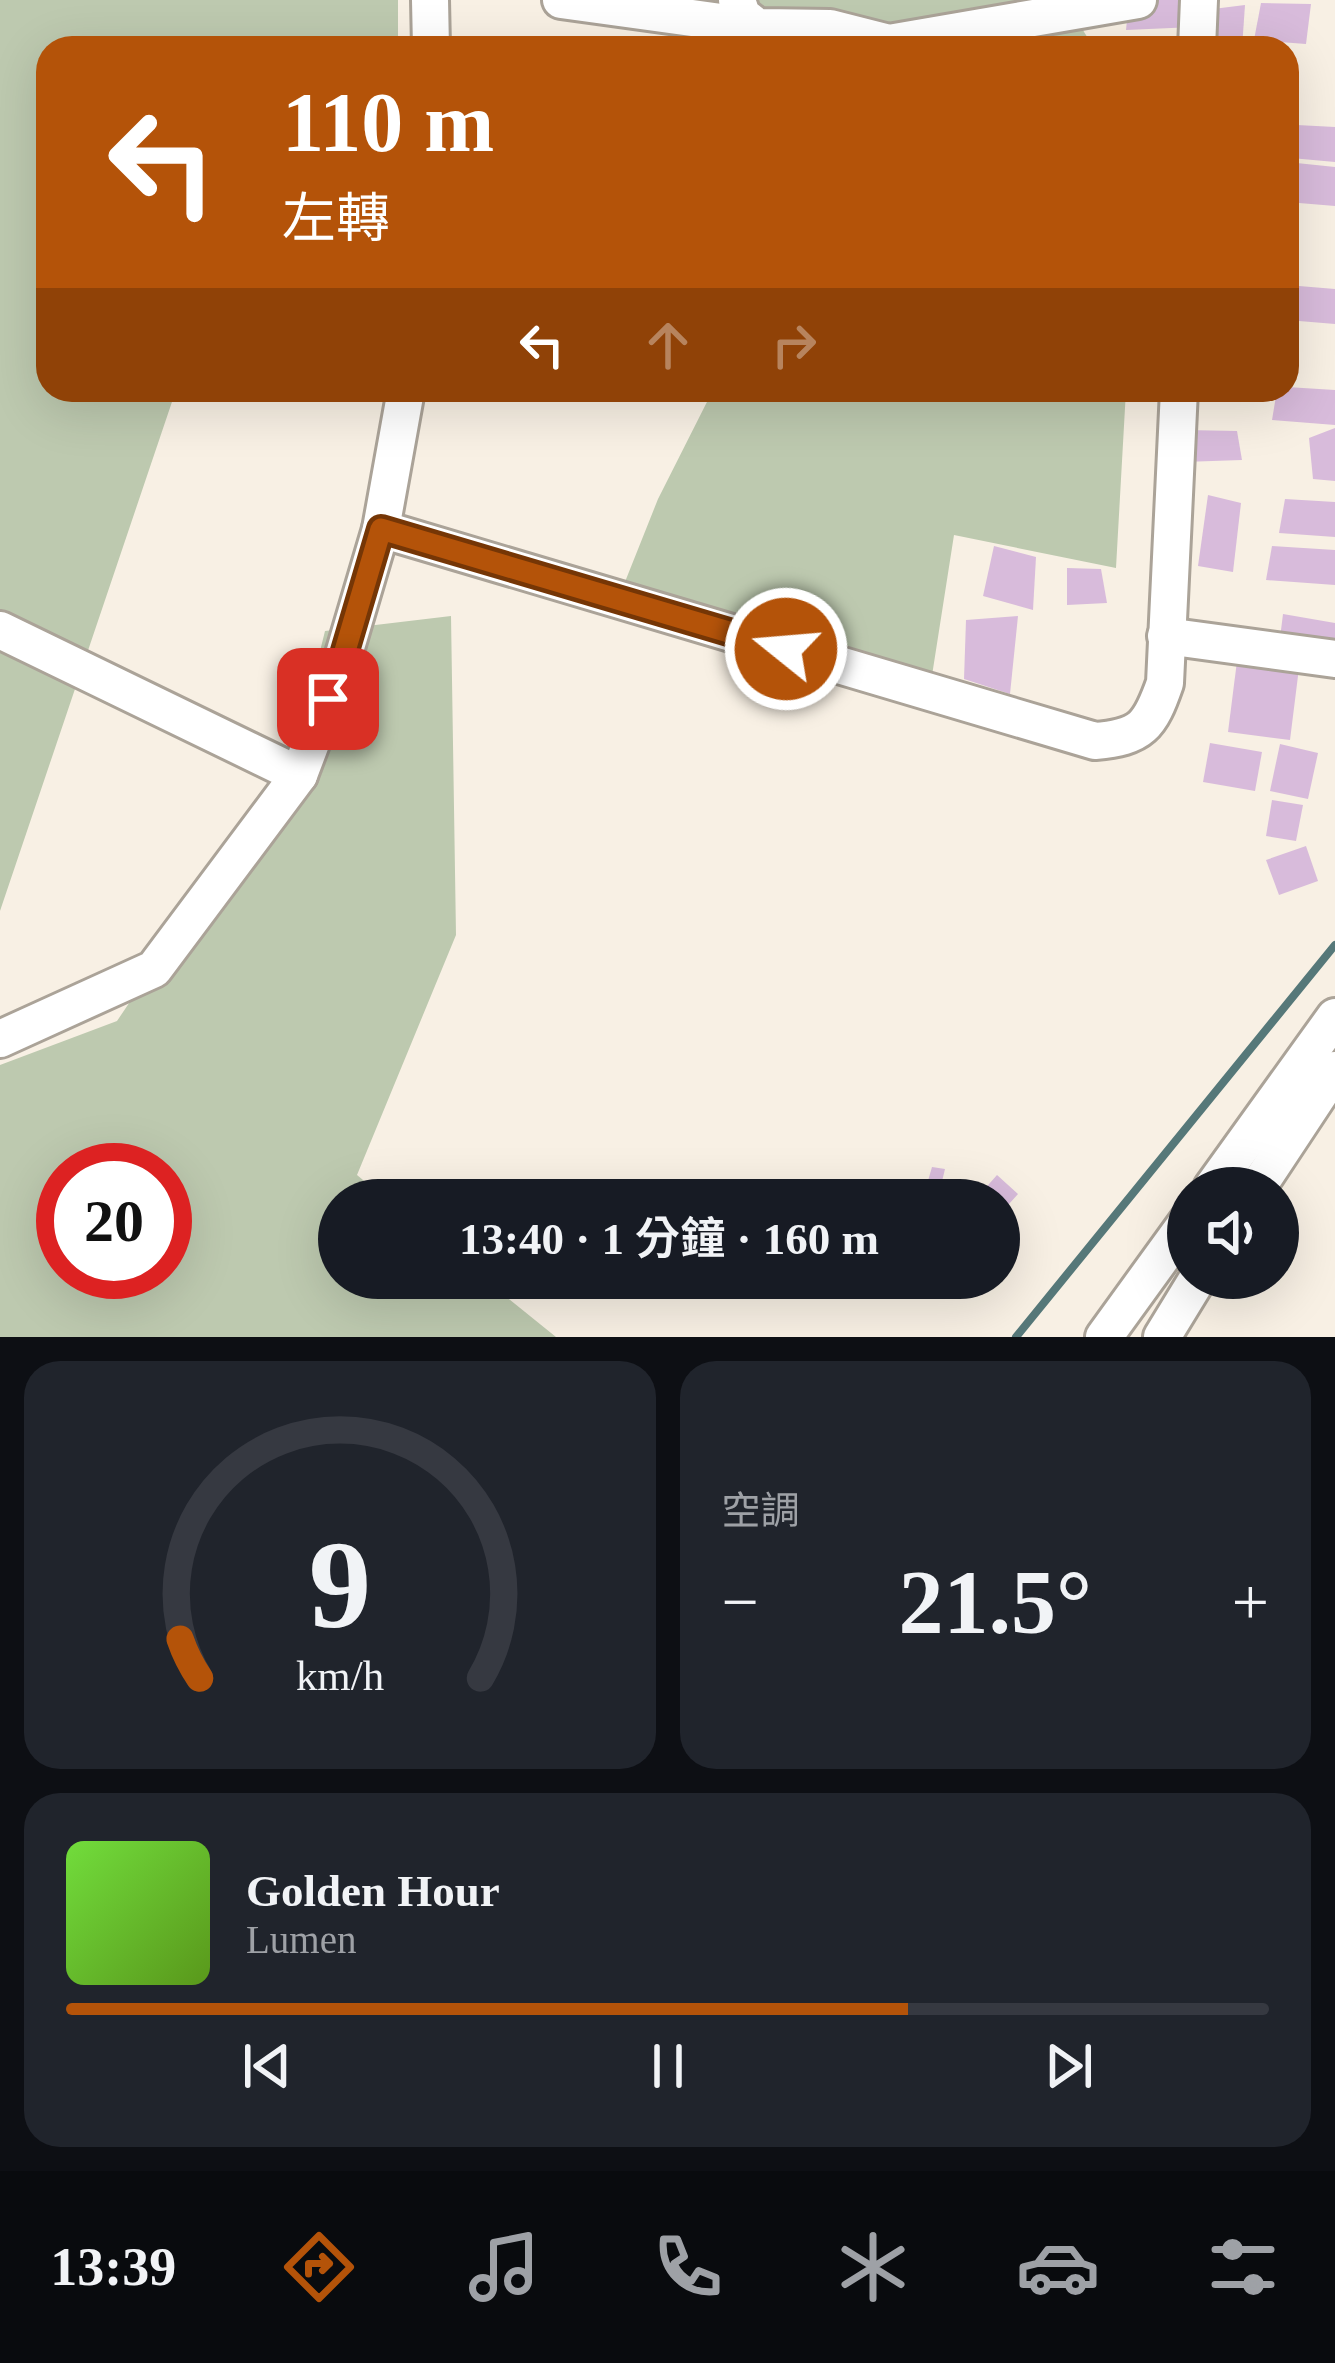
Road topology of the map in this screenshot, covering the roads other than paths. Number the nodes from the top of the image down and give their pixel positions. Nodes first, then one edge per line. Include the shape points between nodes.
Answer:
1 (430, 0) edge
2 (561, 0) edge
3 (1138, 0) edge
4 (1199, 0) edge
5 (747, 14) edge
6 (431, 36) edge
7 (861, 36) edge
8 (930, 36) edge
9 (1198, 36) edge
10 (404, 402) edge
11 (1178, 402) edge
12 (381, 529) junction
13 (0, 630) edge
14 (1166, 636) junction
15 (1335, 659) edge
16 (299, 775) junction
17 (1335, 1017) edge
18 (0, 1039) edge
19 (1335, 1070) edge
20 (1227, 1167) edge
21 (1271, 1167) edge
22 (1167, 1250) edge
23 (1185, 1299) edge
24 (1104, 1337) edge
25 (1162, 1337) edge

1 - 6 lane
2 - 5 lane
3 - 8 lane
4 - 9 lane
5 - 7 lane
10 - 12 lane
11 - 14 lane
12 - 14 lane via 1095,741 1124,738 1153,718 1165,683
12 - 16 lane
13 - 16 lane
14 - 15 lane
16 - 18 lane via 154,969
17 - 20 lane
19 - 21 lane
22 - 24 lane
23 - 25 lane

